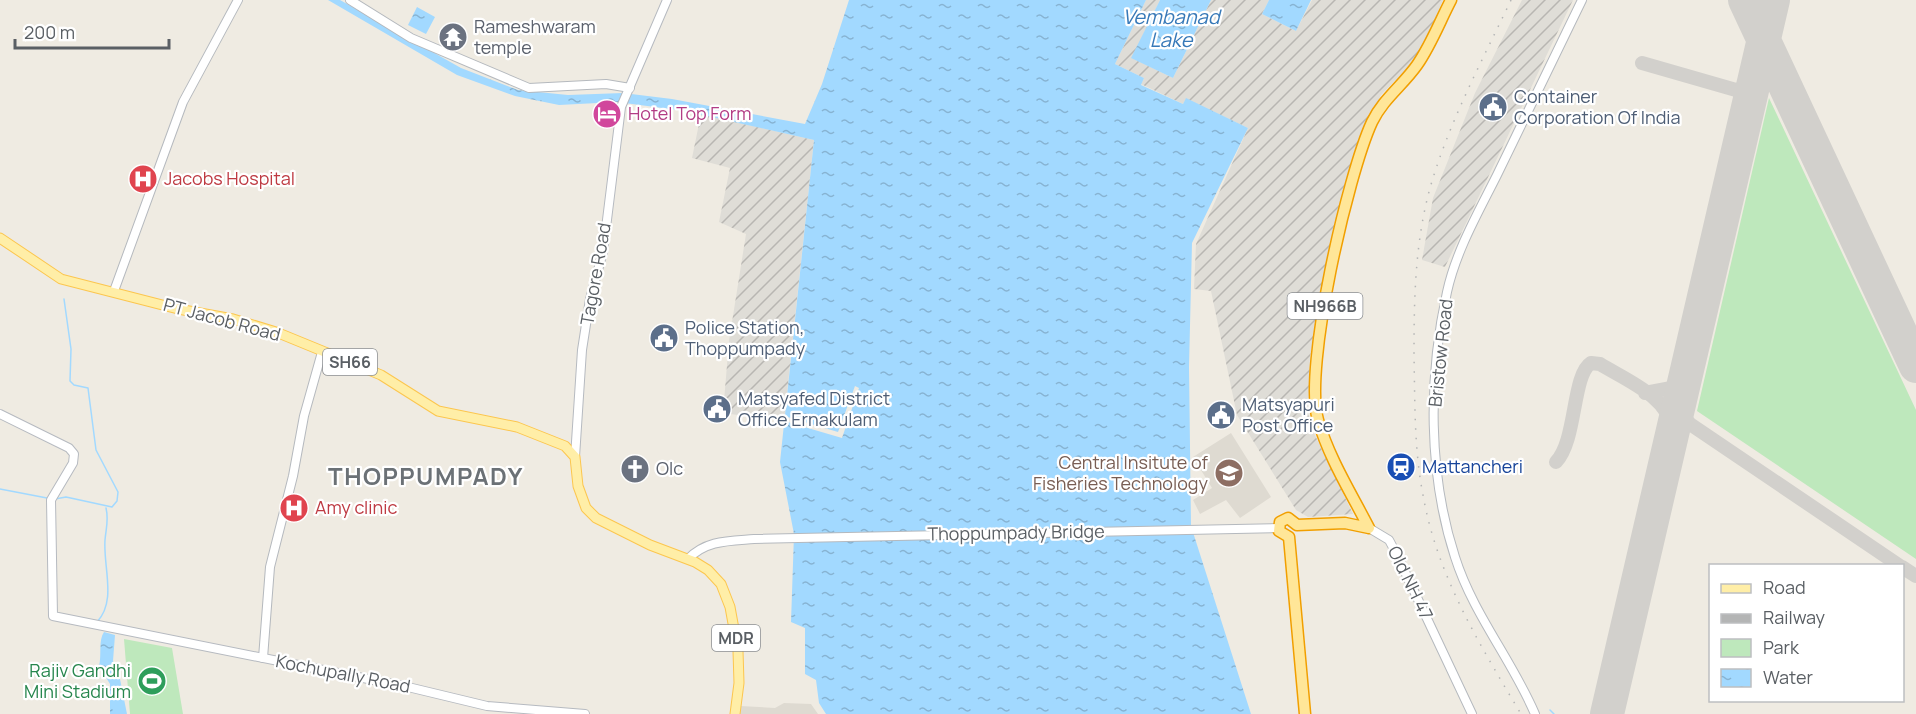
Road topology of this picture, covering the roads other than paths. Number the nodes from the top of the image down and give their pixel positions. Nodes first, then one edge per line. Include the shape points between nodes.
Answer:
1 (238, 0) edge
2 (350, 0) edge
3 (667, 0) edge
4 (1451, 0) edge
5 (1582, 0) edge
6 (628, 91) junction
7 (0, 238) edge
8 (114, 291) junction
9 (322, 352) junction
10 (0, 414) edge
11 (575, 457) junction
12 (1297, 525) junction
13 (1279, 528) junction
14 (1369, 528) junction
15 (1289, 537) junction
16 (688, 559) junction
17 (263, 658) junction
18 (487, 710) edge
19 (585, 714) edge
20 (735, 714) edge
21 (1305, 714) edge
22 (1472, 714) edge
23 (1536, 714) edge

1 - 8 street via 183,102
2 - 6 street via 411,39 529,88 606,84
3 - 6 main road, MDR
4 - 14 highway, NH966B via 1416,66 1383,102 1372,122 1344,215 1315,366 1318,420
5 - 23 street, Bristow Road via 1454,269 1447,292 1433,395 1441,500 1455,558 1481,618
6 - 11 main road, Tagore Road / MDR via 622,106 603,252 582,350
7 - 8 main road, PT Jacob Road / SH66 via 61,279
8 - 9 main road, PT Jacob Road / SH66 via 253,324
9 - 11 main road, PT Jacob Road / SH66 via 388,379 438,411 517,427 556,442
9 - 17 street via 270,567
10 - 17 main road, Kochupally Road via 74,454 73,463 52,499 52,616
11 - 16 main road, MDR via 578,486 586,508 596,518
12 - 13 highway via 1285,519
12 - 14 highway, Old NH 47 via 1338,523
12 - 15 highway via 1295,534
13 - 15 highway via 1283,536
13 - 16 street, Thoppumpady Bridge via 754,539 710,543
14 - 22 street, Old NH 47 via 1389,540
15 - 21 highway
16 - 20 main road, MDR via 708,570 722,585 730,607 739,674
17 - 18 main road, Kochupally Road via 408,687
18 - 19 main road, Kochupally Road

